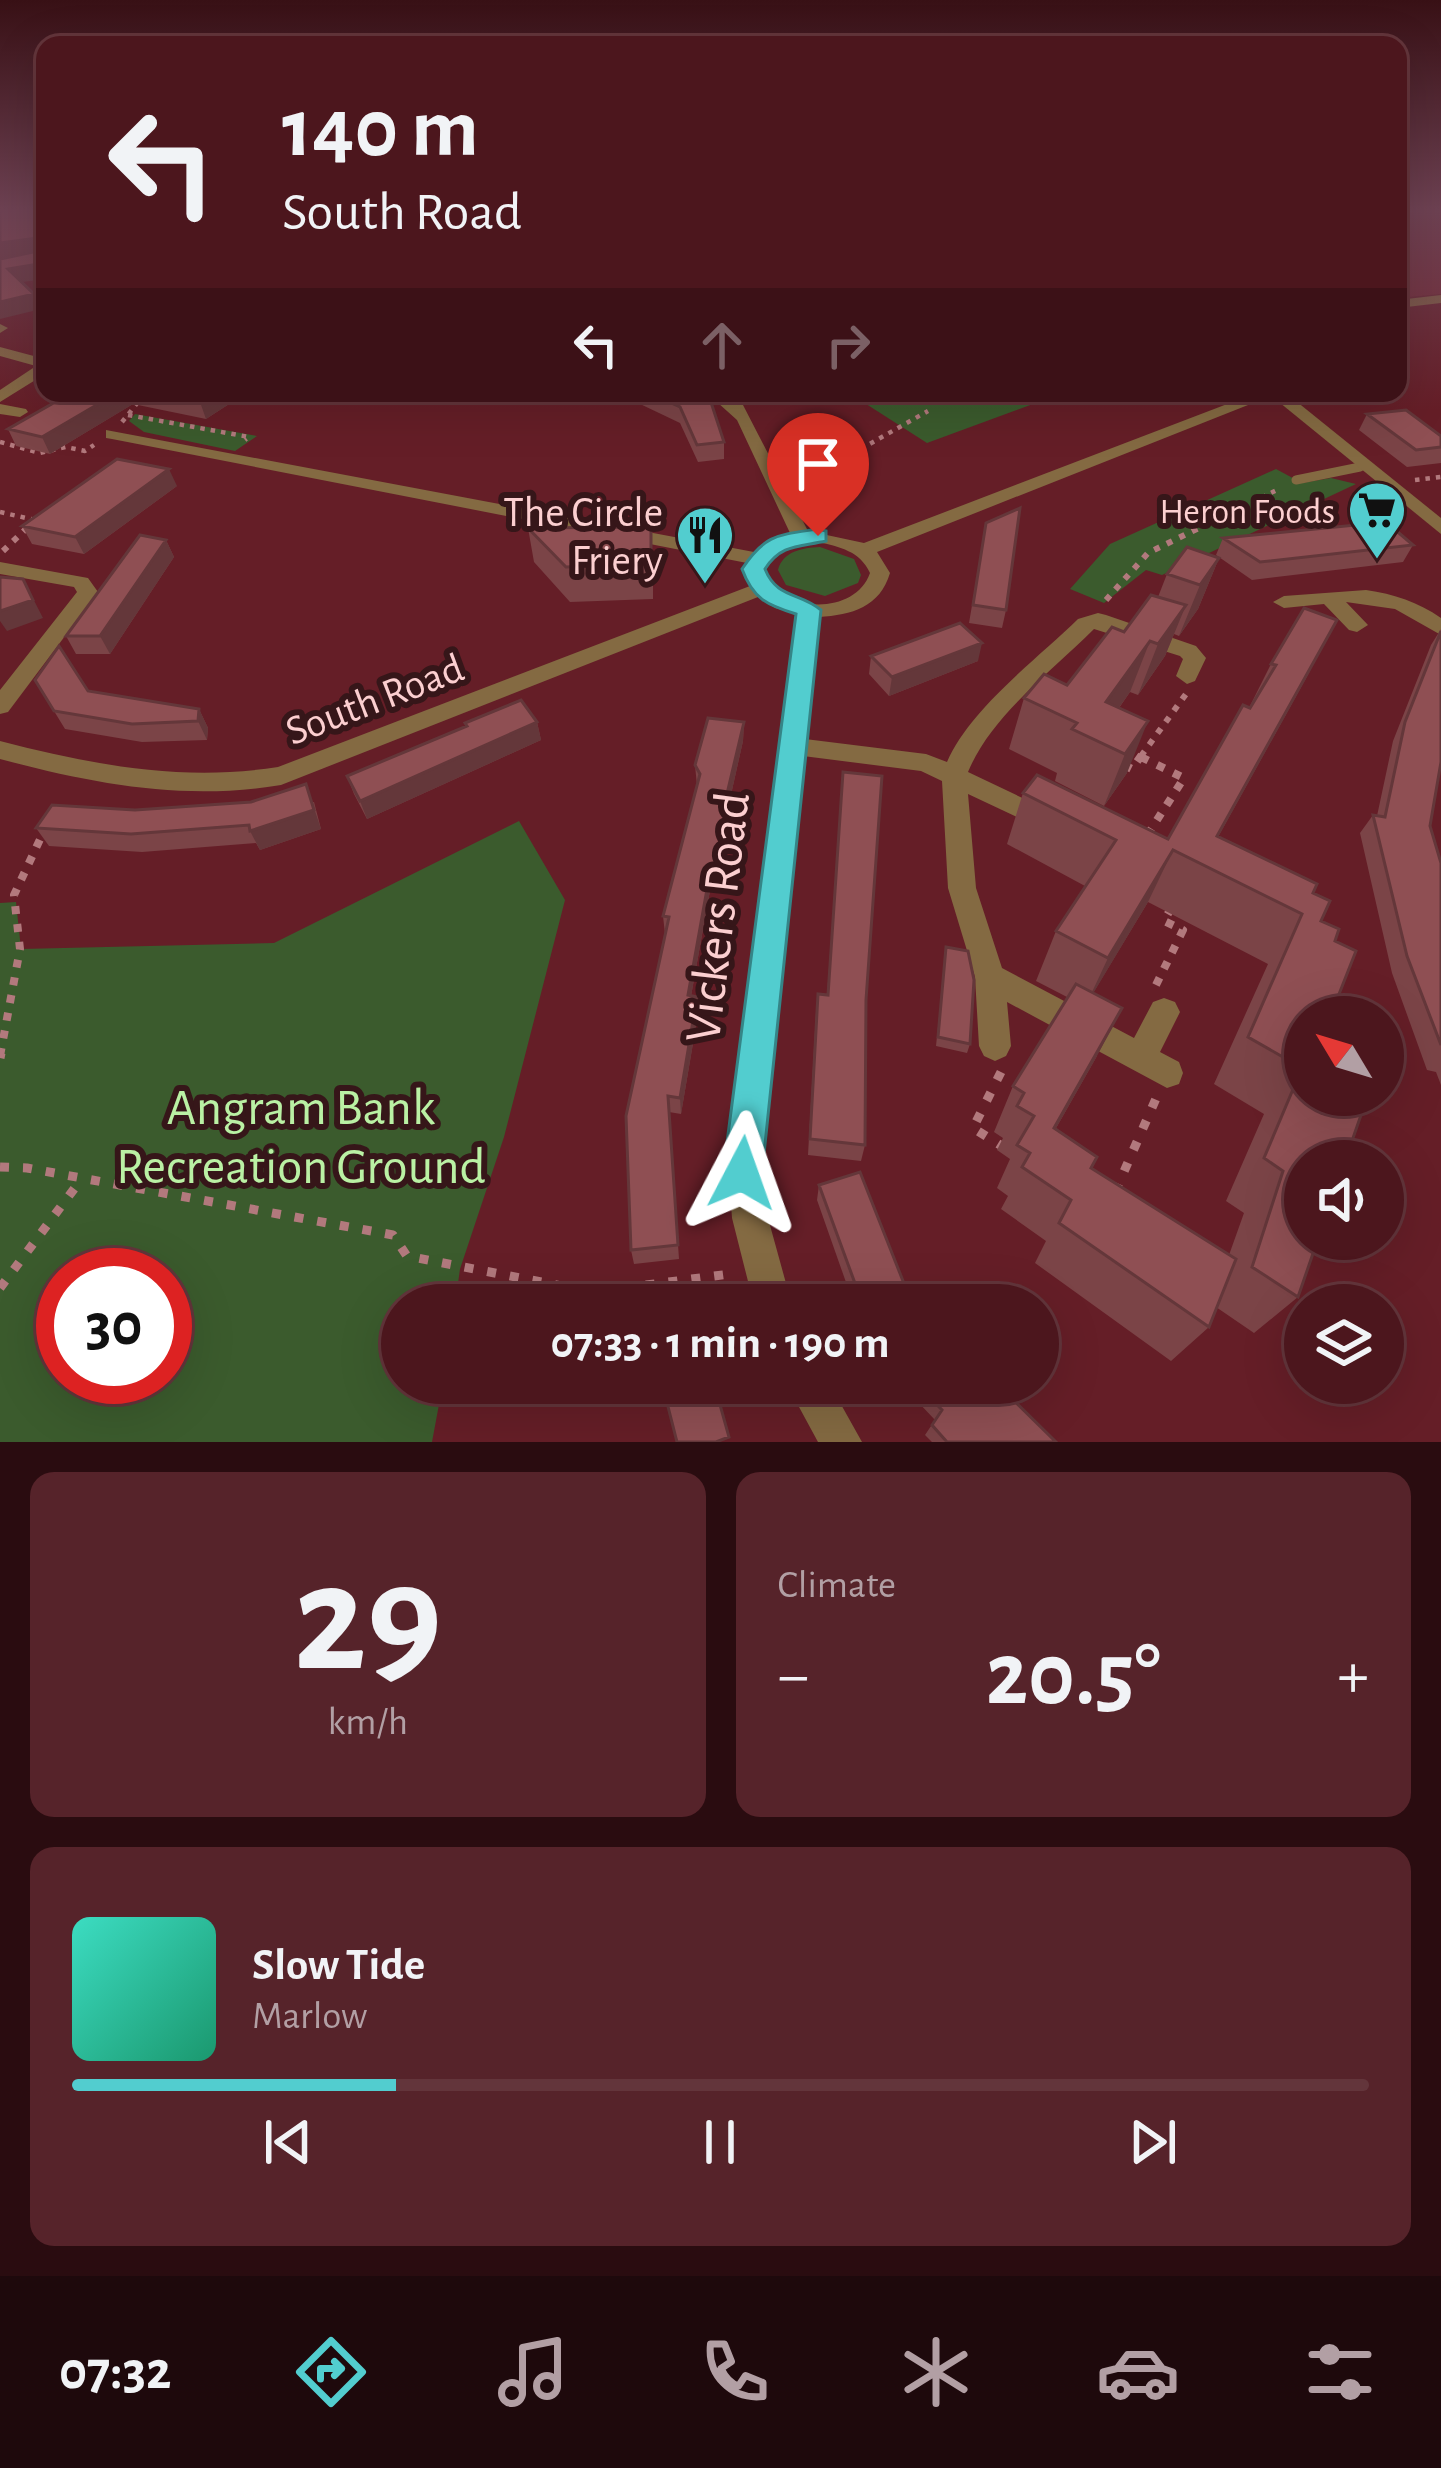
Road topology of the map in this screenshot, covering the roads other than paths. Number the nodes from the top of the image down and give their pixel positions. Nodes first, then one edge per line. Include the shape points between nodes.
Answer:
1 (1441, 299) edge
2 (1407, 303) edge
3 (0, 351) edge
4 (36, 362) edge
5 (36, 371) edge
6 (0, 397) edge
7 (725, 402) edge
8 (1250, 402) edge
9 (1284, 402) edge
10 (0, 409) edge
11 (20, 412) dead end
12 (112, 434) road end
13 (1360, 466) junction
14 (1297, 480) road end
15 (1441, 528) edge
16 (801, 537) junction
17 (864, 550) junction
18 (757, 559) junction
19 (0, 568) edge
20 (761, 589) junction
21 (1329, 597) junction
22 (1284, 602) dead end
23 (809, 610) junction
24 (1358, 625) dead end
25 (1441, 628) edge
26 (1187, 676) road end
27 (0, 706) edge
28 (791, 746) junction
29 (0, 750) edge
30 (954, 775) junction
31 (1079, 837) edge
32 (990, 977) junction
33 (1163, 1012) road end
34 (995, 1046) road end
35 (765, 1284) edge
36 (819, 1404) edge
37 (842, 1442) edge

1 - 2 street
3 - 4 street
5 - 6 street
7 - 16 street via 746,420
8 - 17 street
9 - 13 street
10 - 11 street
12 - 18 street
13 - 14 lane
13 - 15 street
16 - 17 street
16 - 18 street
17 - 23 street via 881,574 869,598
18 - 20 street
19 - 27 street via 81,582 88,592
20 - 23 street
20 - 29 street, South Road via 328,759 249,782 171,784
21 - 22 street
21 - 24 street
21 - 25 street via 1379,596
23 - 28 street, Vickers Road
26 - 30 street via 1195,658 1188,651 1098,620 1086,624 985,724
28 - 30 street via 926,763
28 - 35 street, Vickers Road via 742,1173
30 - 31 street
30 - 32 street via 962,888
32 - 33 street via 1154,1066
32 - 34 street
36 - 37 street

